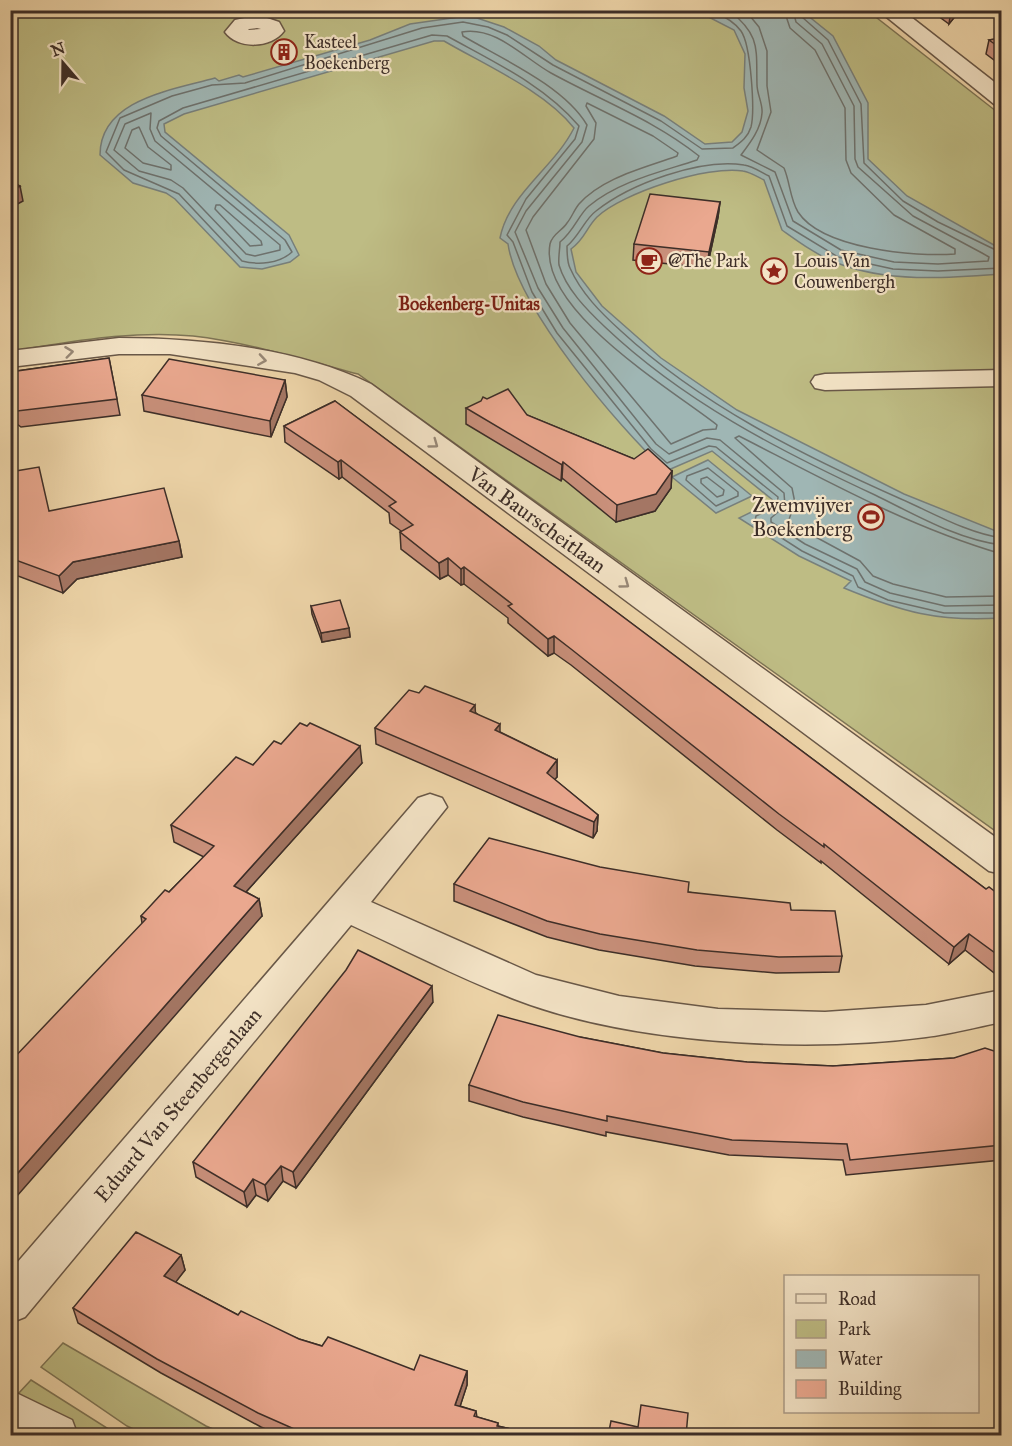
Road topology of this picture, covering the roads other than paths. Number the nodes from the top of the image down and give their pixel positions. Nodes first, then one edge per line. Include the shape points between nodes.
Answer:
1 (888, 10) edge
2 (1002, 99) edge
3 (10, 359) edge
4 (1002, 378) edge
5 (825, 382) dead end
6 (430, 807) dead end
7 (1002, 861) edge
8 (346, 907) junction
9 (1002, 1006) edge
10 (10, 1303) edge
11 (10, 1412) edge
12 (10, 1428) edge
13 (21, 1436) edge
14 (56, 1436) edge

1 - 2 street
3 -> 7 street, Van Baurscheitlaan via 147,345 298,365 329,374 361,390
4 - 5 street
6 - 8 street, Eduard Van Steenbergenlaan
8 - 9 street via 529,989 619,1012 717,1025 825,1029 926,1021
8 - 10 street, Eduard Van Steenbergenlaan
11 - 14 street
12 - 13 street

